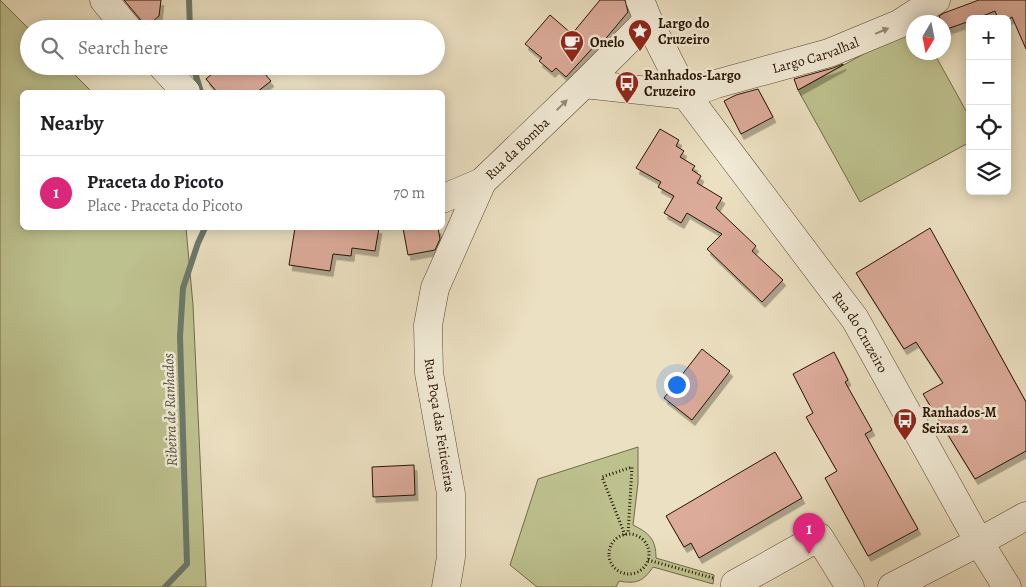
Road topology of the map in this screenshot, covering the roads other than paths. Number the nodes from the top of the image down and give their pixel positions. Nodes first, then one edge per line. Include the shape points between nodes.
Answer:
1 (104, 0) edge
2 (936, 0) edge
3 (645, 6) edge
4 (121, 20) edge
5 (170, 75) edge
6 (584, 84) junction
7 (184, 90) edge
8 (686, 95) junction
9 (482, 182) junction
10 (445, 199) edge
11 (1026, 516) edge
12 (979, 542) junction
13 (736, 586) edge
14 (446, 587) edge
15 (850, 587) edge
16 (892, 587) edge
17 (1006, 587) edge

1 - 4 street
8 -> 2 street, Largo Carvalhal via 829,53 899,24
3 - 6 street, Rua da Bomba
3 - 8 street, Rua do Cruzeiro
5 - 7 street
6 - 8 street
9 -> 6 street, Rua da Bomba
8 - 12 street, Rua do Cruzeiro via 855,319
9 - 10 street, Rua da Bomba
9 - 14 street, Rua Poça das Feiticeiras via 435,288 428,324 429,373 452,494 451,557
11 - 12 street
12 - 16 street
12 - 17 street, Rua do Cruzeiro
13 - 15 street via 819,537

